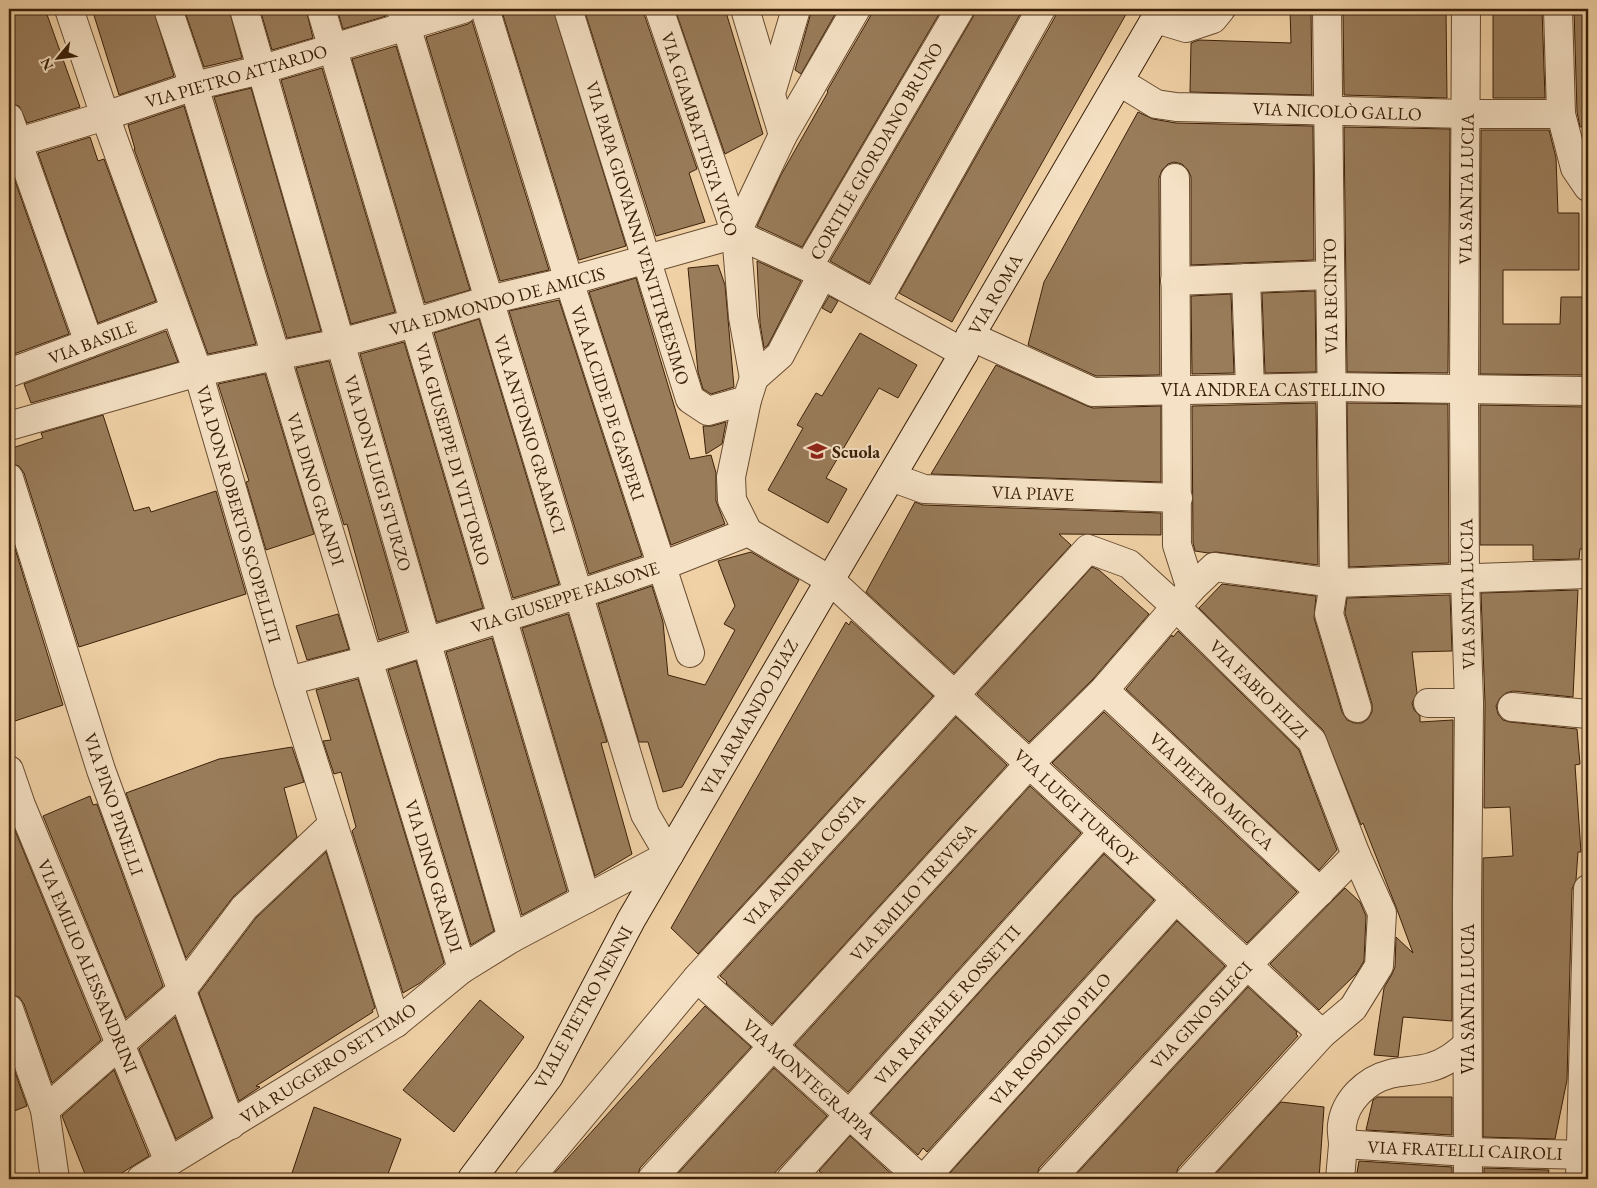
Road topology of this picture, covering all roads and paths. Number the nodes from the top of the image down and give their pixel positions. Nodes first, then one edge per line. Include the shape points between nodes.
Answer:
1 (68, 9) edge
2 (168, 9) edge
3 (244, 9) edge
4 (321, 9) edge
5 (464, 9) edge
6 (485, 9) edge
7 (568, 9) edge
8 (659, 9) edge
9 (745, 9) edge
10 (796, 9) edge
11 (856, 9) edge
12 (960, 9) edge
13 (1040, 9) edge
14 (1221, 9) edge
15 (1327, 9) edge
16 (1466, 9) edge
17 (1558, 9) edge
18 (1159, 14) edge
19 (404, 17) edge
20 (334, 48) junction
21 (260, 70) junction
22 (1120, 82) junction
23 (194, 86) junction
24 (771, 92) junction
25 (1328, 111) junction
26 (1467, 114) junction
27 (1561, 114) junction
28 (105, 116) junction
29 (12, 135) edge
30 (783, 135) junction
31 (1175, 178) dead end
32 (1588, 188) edge
33 (736, 234) junction
34 (646, 260) junction
35 (815, 271) junction
36 (1330, 275) junction
37 (1246, 278) junction
38 (1175, 281) junction
39 (569, 282) junction
40 (489, 300) junction
41 (876, 303) junction
42 (174, 310) junction
43 (414, 323) junction
44 (89, 343) junction
45 (340, 344) junction
46 (967, 345) junction
47 (276, 357) junction
48 (198, 372) junction
49 (9, 373) edge
50 (1331, 387) junction
51 (1250, 388) junction
52 (750, 389) junction
53 (1176, 390) junction
54 (1464, 390) junction
55 (1588, 391) edge
56 (11, 418) edge
57 (891, 476) junction
58 (9, 478) edge
59 (1178, 498) junction
60 (748, 532) junction
61 (1088, 549) joint
62 (662, 566) junction
63 (1588, 574) edge
64 (1465, 578) junction
65 (830, 580) junction
66 (1334, 583) junction
67 (579, 594) junction
68 (1183, 598) junction
69 (501, 618) junction
70 (427, 642) junction
71 (690, 654) dead end
72 (368, 660) junction
73 (288, 681) junction
74 (1104, 690) junction
75 (955, 696) junction
76 (1428, 703) dead end
77 (1469, 703) junction
78 (1512, 707) dead end
79 (1357, 708) dead end
80 (1588, 714) edge
81 (1029, 764) junction
82 (9, 770) edge
83 (333, 824) junction
84 (1103, 832) junction
85 (669, 855) junction
86 (1356, 855) junction
87 (1588, 889) edge
88 (1320, 892) junction
89 (586, 899) junction
90 (1176, 899) junction
91 (512, 938) junction
92 (1247, 965) junction
93 (462, 969) junction
94 (697, 978) junction
95 (181, 991) junction
96 (9, 1009) edge
97 (396, 1023) junction
98 (1322, 1034) junction
99 (120, 1043) junction
100 (1467, 1045) junction
101 (774, 1047) junction
102 (46, 1110) junction
103 (848, 1115) junction
104 (231, 1125) junction
105 (1343, 1144) junction
106 (1468, 1152) junction
107 (169, 1162) junction
108 (1583, 1163) edge
109 (55, 1179) edge
110 (141, 1179) edge
111 (472, 1179) edge
112 (529, 1179) edge
113 (652, 1179) edge
114 (791, 1179) edge
115 (922, 1179) edge
116 (1051, 1179) edge
117 (1190, 1179) edge
118 (1340, 1179) edge
119 (1468, 1179) edge

1 - 28 street, VIA DON ROBERTO SCOPELLITI
2 - 23 street, VIA DINO GRANDI
3 - 21 street, VIA DON LUIGI STURZO
4 - 20 street, VIA GIUSEPPE DI VITTORIO
5 - 19 street, VIA PIETRO ATTARDO
6 - 39 street, VIA ALCIDE DE GASPERI
7 - 34 street, VIA PAPA GIOVANNI VENTITREESIMO
8 - 33 street, VIA GIAMBATTISTA VICO
9 - 24 street
10 - 24 street
11 - 30 street
12 - 35 street, CORTILE GIORDANO BRUNO
13 - 41 street
14 - 18 street via 1213,19 1186,28
15 - 25 street, VIA RECINTO
16 - 26 street, VIA SANTA LUCIA
17 - 27 street
18 - 22 street, VIA ROMA
19 - 20 street, VIA PIETRO ATTARDO
19 - 40 street, VIA ANTONIO GRAMSCI
20 - 21 street, VIA PIETRO ATTARDO
20 - 43 street, VIA GIUSEPPE DI VITTORIO
21 - 23 street, VIA PIETRO ATTARDO
21 - 45 street, VIA DON LUIGI STURZO
22 - 25 street, VIA NICOLÒ GALLO via 1156,104
22 - 46 street, VIA ROMA
23 - 28 street, VIA PIETRO ATTARDO
23 - 47 street, VIA DINO GRANDI
24 - 30 street
25 - 26 street, VIA NICOLÒ GALLO
25 - 36 street, VIA RECINTO
26 - 27 street, VIA NICOLÒ GALLO
26 - 54 street, VIA SANTA LUCIA
27 - 32 street via 1575,168
28 - 29 street, VIA PIETRO ATTARDO
28 - 42 street, VIA DON ROBERTO SCOPELLITI
29 - 44 street
30 - 33 street
31 - 38 street
33 - 34 street, VIA EDMONDO DE AMICIS
33 - 35 street
33 - 52 street, VIA GIAMBATTISTA VICO
34 - 39 street, VIA EDMONDO DE AMICIS
34 - 52 street, VIA PAPA GIOVANNI VENTITREESIMO via 690,399 708,411
35 - 41 street
35 - 52 street via 780,355
36 - 37 street
36 - 50 street, VIA RECINTO
37 - 38 street
37 - 51 street
38 - 53 street
39 - 40 street, VIA EDMONDO DE AMICIS
39 - 62 street, VIA ALCIDE DE GASPERI
40 - 43 street, VIA EDMONDO DE AMICIS
40 - 67 street, VIA ANTONIO GRAMSCI
41 - 46 street
42 - 44 street, VIA BASILE
42 - 48 street, VIA DON ROBERTO SCOPELLITI
43 - 45 street, VIA EDMONDO DE AMICIS
43 - 69 street, VIA GIUSEPPE DI VITTORIO
44 - 49 street, VIA BASILE
45 - 47 street, VIA EDMONDO DE AMICIS
45 - 70 street, VIA DON LUIGI STURZO
46 - 53 street, VIA ANDREA CASTELLINO via 1093,392
46 - 57 street, VIA ROMA
47 - 48 street, VIA EDMONDO DE AMICIS
47 - 72 street, VIA DINO GRANDI
48 - 56 street, VIA EDMONDO DE AMICIS
48 - 73 street, VIA DON ROBERTO SCOPELLITI
50 - 51 street, VIA ANDREA CASTELLINO
50 - 54 street, VIA ANDREA CASTELLINO
50 - 66 street, VIA RECINTO
51 - 53 street, VIA ANDREA CASTELLINO
52 - 60 street, VIA GIAMBATTISTA VICO via 731,478 732,500
53 - 59 street
54 - 55 street, VIA ANDREA CASTELLINO
54 - 64 street, VIA SANTA LUCIA
57 - 59 street, VIA PIAVE via 924,489
57 - 65 street, VIA ROMA
58 - 95 street, VIA PINO PINELLI via 101,770
59 - 68 street via 1177,545
60 - 62 street, VIA GIUSEPPE FALSONE
60 - 65 street
61 - 68 street, VIA FABIO FILZI via 1129,564
61 - 75 street, VIA ANDREA COSTA
62 - 67 street, VIA GIUSEPPE FALSONE
62 - 71 street, VIA ALCIDE DE GASPERI
63 - 64 street
64 - 66 street
64 - 77 street, VIA SANTA LUCIA
65 - 75 street, VIA LUIGI TURKOY
65 - 85 street, VIA ARMANDO DIAZ
66 - 68 street, VIA EMILIO TREVESA via 1214,567
66 - 79 street, VIA RECINTO via 1329,614
67 - 69 street, VIA GIUSEPPE FALSONE
67 - 85 street, VIA ANTONIO GRAMSCI via 645,814
68 - 74 street, VIA EMILIO TREVESA
68 - 86 street, VIA FABIO FILZI via 1312,741
69 - 70 street, VIA GIUSEPPE FALSONE
69 - 89 street, VIA GIUSEPPE DI VITTORIO
70 - 72 street, VIA GIUSEPPE FALSONE
70 - 91 street, VIA DON LUIGI STURZO
72 - 73 street, VIA GIUSEPPE FALSONE
72 - 93 street, VIA DINO GRANDI
73 - 83 street, VIA DON ROBERTO SCOPELLITI
74 - 81 street, VIA EMILIO TREVESA
74 - 88 street, VIA PIETRO MICCA
75 - 81 street, VIA LUIGI TURKOY
75 - 94 street, VIA ANDREA COSTA
76 - 77 street
77 - 100 street, VIA SANTA LUCIA
78 - 80 street
81 - 84 street, VIA LUIGI TURKOY
81 - 101 street, VIA EMILIO TREVESA
82 - 99 street, VIA EMILIO ALESSANDRINI via 24,814
83 - 95 street via 244,908
83 - 97 street, VIA DON ROBERTO SCOPELLITI
84 - 90 street, VIA LUIGI TURKOY
84 - 103 street, VIA RAFFAELE ROSSETTI
85 - 89 street, VIA RUGGERO SETTIMO
85 - 111 street, VIALE PIETRO NENNI via 549,1076
86 - 88 street, VIA GINO SILECI
86 - 98 street, VIA FABIO FILZI via 1382,912 1379,966 1353,1008
87 - 108 street
88 - 92 street, VIA GINO SILECI
89 - 91 street, VIA RUGGERO SETTIMO
90 - 92 street, VIA LUIGI TURKOY
90 - 115 street, VIA ROSOLINO PILO
91 - 93 street, VIA RUGGERO SETTIMO
92 - 98 street, VIA LUIGI TURKOY
92 - 116 street, VIA GINO SILECI
93 - 97 street, VIA RUGGERO SETTIMO
94 - 101 street, VIA MONTEGRAPPA
94 - 112 street, VIA ANDREA COSTA
95 - 99 street
95 - 104 street, VIA PINO PINELLI
96 - 102 street
97 - 104 street, VIA RUGGERO SETTIMO
98 - 117 street
99 - 102 street
99 - 107 street, VIA EMILIO ALESSANDRINI
100 - 105 street via 1451,1058 1433,1066 1390,1074 1364,1087 1346,1110 1342,1124
100 - 106 street, VIA SANTA LUCIA
101 - 103 street, VIA MONTEGRAPPA
101 - 113 street, VIA EMILIO TREVESA
102 - 109 street
103 - 114 street, VIA RAFFAELE ROSSETTI
103 - 115 street, VIA MONTEGRAPPA
104 - 107 street, VIA RUGGERO SETTIMO
105 - 106 street, VIA FRATELLI CAIROLI
105 - 118 street
106 - 108 street, VIA FRATELLI CAIROLI
106 - 119 street, VIA SANTA LUCIA
107 - 110 street, VIA RUGGERO SETTIMO

